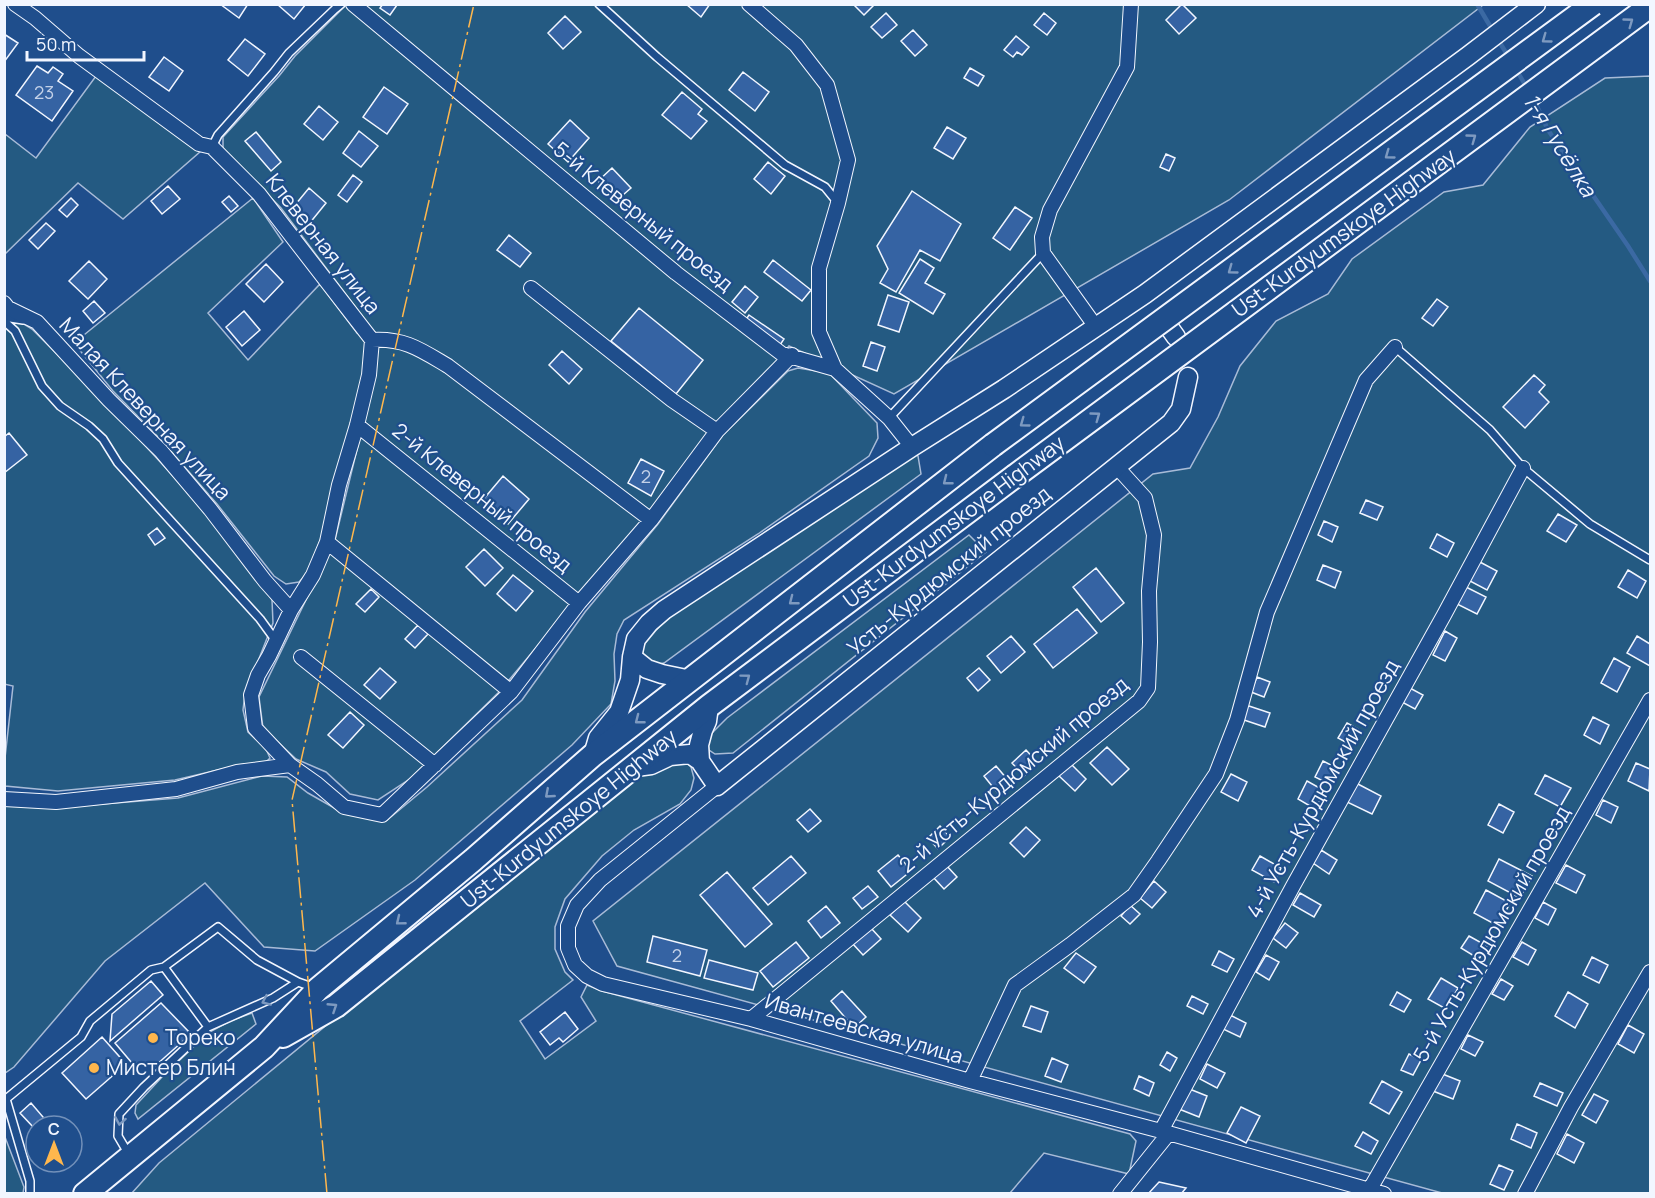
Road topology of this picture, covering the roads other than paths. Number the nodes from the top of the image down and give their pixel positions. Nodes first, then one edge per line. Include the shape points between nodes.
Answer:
1 (15, 4) edge
2 (341, 4) edge
3 (353, 4) edge
4 (599, 4) edge
5 (749, 4) edge
6 (1131, 4) edge
7 (1593, 4) edge
8 (1650, 6) edge
9 (1531, 8) edge
10 (212, 147) junction
11 (838, 203) junction
12 (1043, 254) junction
13 (531, 288) dead end
14 (4, 303) edge
15 (4, 319) edge
16 (37, 322) junction
17 (1096, 327) junction
18 (372, 340) junction
19 (1395, 347) joint
20 (792, 356) junction
21 (835, 369) junction
22 (1188, 377) dead end
23 (889, 418) junction
24 (357, 425) junction
25 (717, 431) junction
26 (912, 447) junction
27 (1116, 466) junction
28 (1522, 468) junction
29 (651, 520) junction
30 (327, 542) junction
31 (1650, 560) edge
32 (579, 603) junction
33 (291, 610) junction
34 (276, 641) junction
35 (301, 657) dead end
36 (632, 657) junction
37 (691, 680) junction
38 (511, 692) junction
39 (1650, 700) edge
40 (709, 706) junction
41 (592, 755) junction
42 (700, 761) junction
43 (290, 765) junction
44 (435, 765) junction
45 (634, 767) junction
46 (717, 786) junction
47 (4, 799) edge
48 (164, 968) junction
49 (1650, 972) edge
50 (308, 985) junction
51 (751, 1019) junction
52 (208, 1027) junction
53 (264, 1047) junction
54 (970, 1081) junction
55 (1165, 1132) junction
56 (130, 1156) junction
57 (1370, 1189) junction
58 (30, 1194) edge
59 (85, 1194) edge
60 (1120, 1194) edge
61 (1384, 1194) edge
62 (1525, 1194) edge

1 - 10 street, Клеверная улица via 199,144
2 - 10 lane via 289,53
3 - 20 street, 5-й Клеверный проезд via 676,273 782,354
4 - 11 lane via 785,165 825,187
5 - 11 street via 796,45 827,85 848,160
6 - 12 street via 1127,67 1050,210 1042,237
7 -> 37 main road, Ust-Kurdyumskoye Highway, bridge via 993,445
40 -> 8 main road, Ust-Kurdyumskoye Highway, bridge
9 - 17 street via 1150,300
10 - 18 street, Клеверная улица via 259,194
11 - 21 street via 819,268 819,332
12 - 17 street
12 - 23 lane
13 - 25 street
14 - 16 street, Малая Клеверная улица
15 - 16 lane
15 - 34 lane via 15,331 42,386 60,406 103,440 118,463
16 - 33 street, Малая Клеверная улица via 161,451
17 - 26 street
18 - 24 street, Клеверная улица via 369,375
18 - 29 street via 388,339 411,345 448,366
19 - 28 lane via 1490,430
19 - 54 street via 1366,380 1267,612 1237,720 1216,774 1134,895 1016,985
20 - 21 street, 5-й Клеверный проезд
20 - 25 street
21 - 23 street, 5-й Клеверный проезд
22 - 27 street, Усть-Курдюмский проезд via 1181,409 1171,423
23 - 26 street, 5-й Клеверный проезд
24 - 30 street, Клеверная улица
24 - 32 street, 2-й Клеверный проезд
25 - 29 street
26 - 36 street via 664,610 636,639
27 - 46 street, Усть-Курдюмский проезд
27 - 51 street, 2-й Усть-Курдюмский проезд via 1145,498 1154,535 1148,688 1139,701
28 - 31 lane via 1590,524
28 - 55 street, 4-й Усть-Курдюмский проезд via 1293,886
29 - 32 street
30 - 33 street, Клеверная улица via 313,575
30 - 38 street
32 - 38 street
33 - 34 street, Клеверная улица
34 - 43 street, Клеверная улица via 251,695 255,728
35 - 44 street
36 - 37 street via 647,669
36 - 41 street via 630,680 619,712 598,738
37 -> 41 main road, Ust-Kurdyumskoye Highway
38 - 44 street
39 - 57 street, 5-й Усть-Курдюмский проезд
40 - 42 street via 699,745
40 - 45 main road, Ust-Kurdyumskoye Highway
41 -> 50 main road, Ust-Kurdyumskoye Highway via 473,860
42 - 45 street via 690,754
42 - 46 street
43 - 44 street, Клеверная улица via 345,807 382,814
43 - 47 street via 237,772 176,789 56,802
53 -> 45 main road, Ust-Kurdyumskoye Highway via 336,1006
46 - 51 street, Ивантеевская улица via 600,880 577,904 568,926 568,948 575,965 603,984
48 - 50 lane via 218,927 256,960
48 - 52 lane
48 - 58 lane via 151,970 90,1021 81,1037 6,1099 30,1181
49 - 62 street
50 -> 52 lane
50 - 53 main road, Ust-Kurdyumskoye Highway
51 - 54 street, Ивантеевская улица
52 -> 56 lane via 119,1114 118,1136
53 - 56 main road, Ust-Kurdyumskoye Highway
54 - 55 street, Ивантеевская улица
55 - 57 street, Ивантеевская улица
55 - 60 street, 4-й Усть-Курдюмский проезд
56 - 59 main road, Ust-Kurdyumskoye Highway
57 - 61 street, Ивантеевская улица

